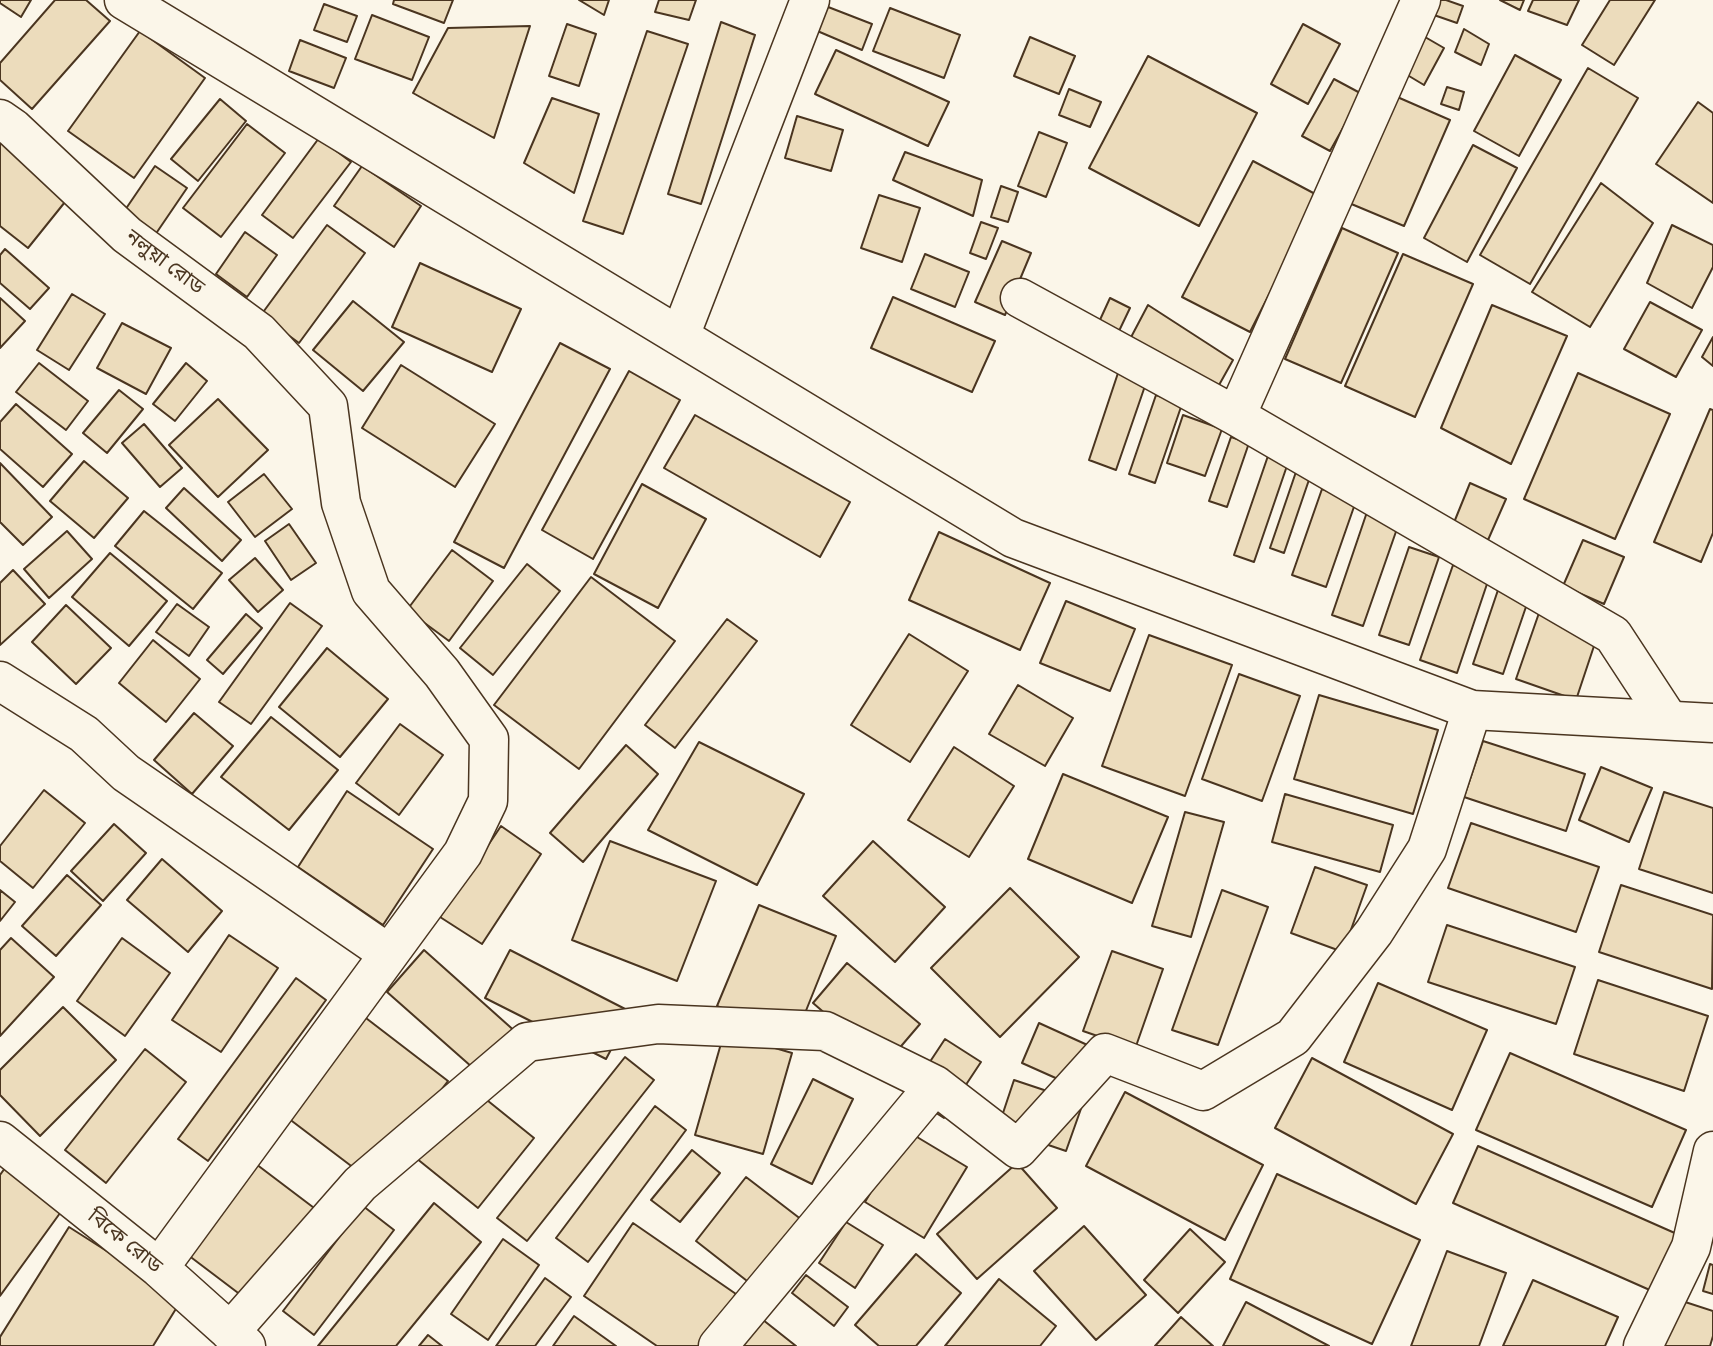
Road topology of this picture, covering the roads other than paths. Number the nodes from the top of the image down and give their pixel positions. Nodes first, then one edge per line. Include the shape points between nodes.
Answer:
1 (124, 0) edge
2 (810, 0) edge
3 (1421, 0) edge
4 (0, 119) edge
5 (1020, 298) dead end
6 (680, 336) junction
7 (1236, 416) junction
8 (0, 681) edge
9 (1472, 710) junction
10 (1668, 719) junction
11 (1713, 723) edge
12 (389, 954) junction
13 (935, 1085) junction
14 (0, 1141) edge
15 (1713, 1151) edge
16 (159, 1268) junction
17 (238, 1339) edge
18 (718, 1346) edge
19 (1643, 1346) edge

1 - 6 street
2 - 6 street
3 - 7 street
4 - 12 street, নলুয়া রোড via 127,235 258,332 328,406 341,503 371,590 442,673 489,739 488,801 463,853
5 - 7 street
6 - 9 street via 1013,538
7 - 10 street via 1613,635
8 - 12 street via 84,734 126,773
9 - 10 street
9 - 13 street via 1427,849 1374,932 1293,1038 1203,1091 1105,1052 1018,1149
10 - 11 street
12 - 16 street
13 - 17 street via 825,1031 658,1024 527,1042 360,1184
13 - 18 street
14 - 16 street, বিকে রোড
15 - 19 street via 1691,1247
16 - 17 street, বিকে রোড

